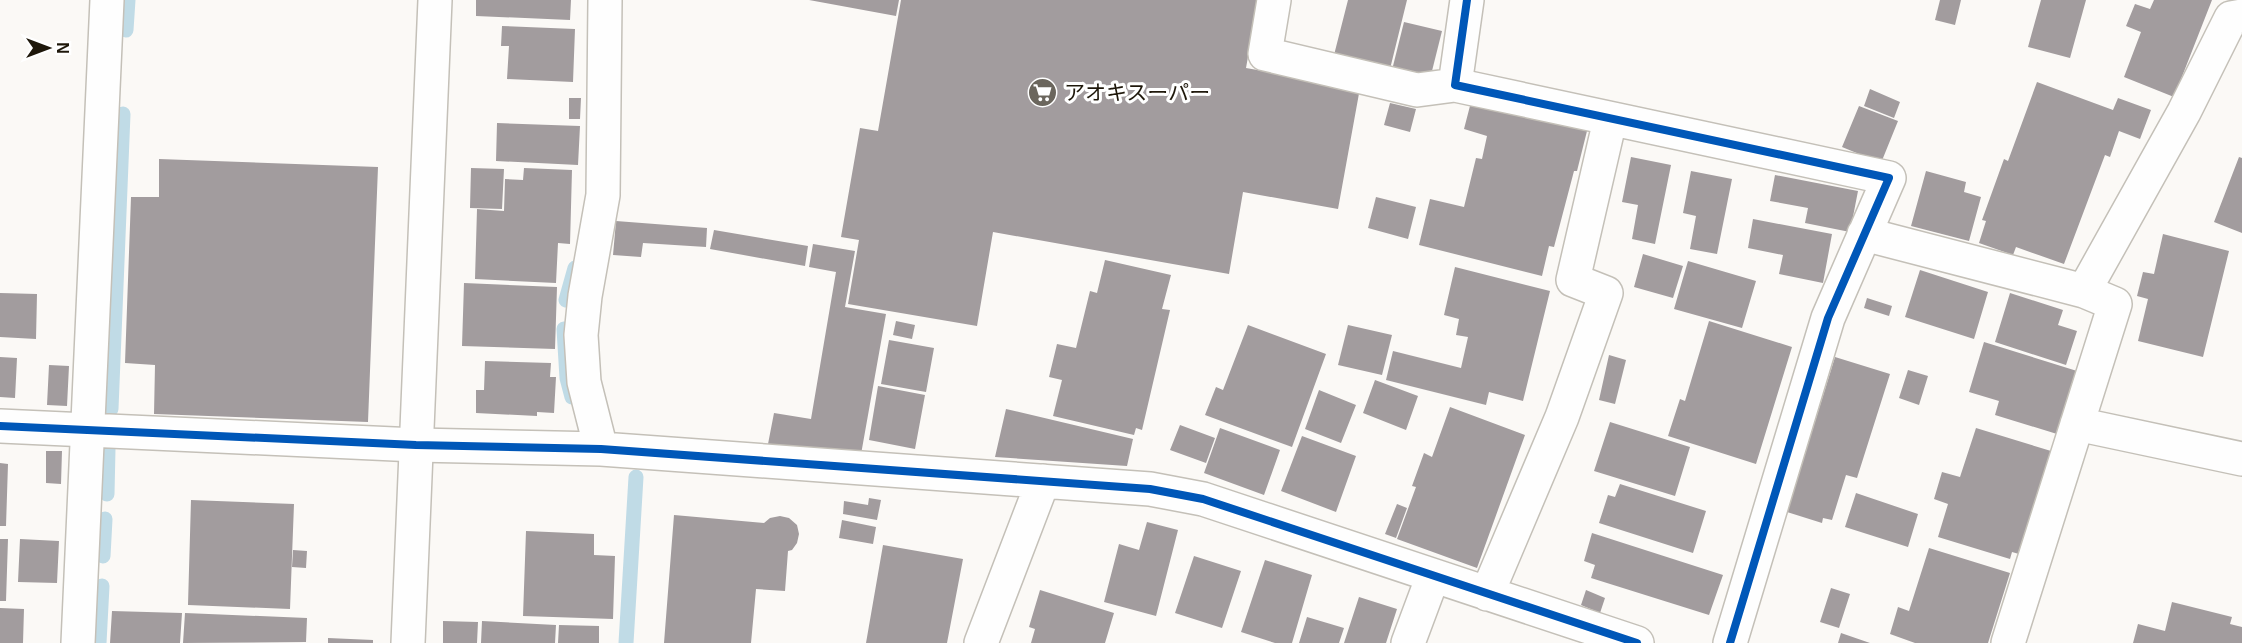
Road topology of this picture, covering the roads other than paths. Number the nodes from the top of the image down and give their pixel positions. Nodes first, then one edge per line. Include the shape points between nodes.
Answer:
1 (107, 0) edge
2 (435, 0) edge
3 (605, 0) edge
4 (1274, 0) edge
5 (1467, 0) edge
6 (2242, 16) edge
7 (1455, 85) junction
8 (1610, 120) junction
9 (1864, 234) junction
10 (2084, 291) junction
11 (2077, 424) junction
12 (0, 426) edge
13 (88, 430) junction
14 (416, 445) junction
15 (601, 449) junction
16 (2242, 459) edge
17 (1042, 481) junction
18 (1433, 576) junction
19 (1487, 594) junction
20 (78, 643) edge
21 (408, 643) edge
22 (981, 643) edge
23 (1408, 643) edge
24 (1637, 643) edge
25 (1730, 643) edge
26 (2008, 643) edge

1 - 13 street
2 - 14 street
3 - 15 street via 603,195 581,335 585,382
4 - 7 street via 1265,54 1417,90
5 - 7 street
6 - 10 street via 2231,18 2184,112
7 - 8 street
8 - 9 street via 1888,178
8 - 19 street via 1573,280 1606,293 1562,417
9 - 10 street
9 - 25 street via 1828,318
10 - 11 street via 2115,304
11 - 16 street
11 - 26 street
12 - 13 street
13 - 14 street
13 - 20 street
14 - 15 street
14 - 21 street
15 - 17 street
17 - 18 street via 1150,489 1203,500
17 - 22 street
18 - 19 street
18 - 23 street
19 - 24 street

